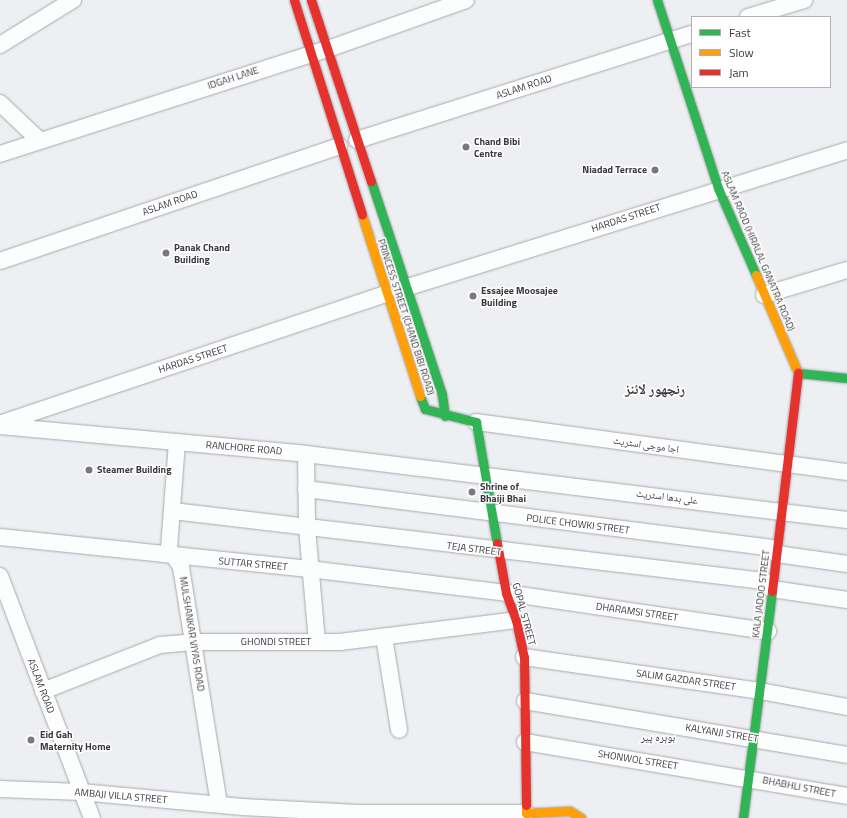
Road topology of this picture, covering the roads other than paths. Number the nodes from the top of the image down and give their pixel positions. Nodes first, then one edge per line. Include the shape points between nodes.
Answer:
1 (73, 0) edge
2 (294, 0) edge
3 (311, 0) edge
4 (466, 0) edge
5 (657, 0) edge
6 (804, 0) edge
7 (751, 16) edge
8 (691, 34) edge
9 (670, 41) junction
10 (0, 45) edge
11 (320, 51) junction
12 (0, 103) edge
13 (39, 140) junction
14 (357, 140) junction
15 (339, 146) junction
16 (847, 150) edge
17 (0, 154) edge
18 (718, 188) junction
19 (0, 261) edge
20 (847, 270) edge
21 (405, 288) junction
22 (386, 294) junction
23 (764, 295) junction
24 (798, 373) junction
25 (847, 378) edge
26 (444, 416) junction
27 (476, 422) junction
28 (0, 424) edge
29 (177, 442) junction
30 (306, 454) junction
31 (787, 465) junction
32 (847, 472) edge
33 (487, 475) junction
34 (306, 489) junction
35 (172, 511) junction
36 (781, 511) junction
37 (494, 513) junction
38 (847, 520) edge
39 (307, 528) junction
40 (0, 538) edge
41 (500, 552) junction
42 (777, 554) junction
43 (174, 557) junction
44 (847, 564) edge
45 (309, 569) junction
46 (0, 576) edge
47 (772, 589) junction
48 (506, 593) junction
49 (847, 600) edge
50 (516, 620) junction
51 (768, 631) junction
52 (384, 637) junction
53 (193, 642) junction
54 (317, 642) junction
55 (524, 657) junction
56 (43, 691) junction
57 (760, 691) junction
58 (524, 701) junction
59 (847, 708) edge
60 (399, 730) dead end
61 (755, 738) junction
62 (525, 742) junction
63 (847, 755) edge
64 (750, 778) junction
65 (0, 789) edge
66 (81, 792) junction
67 (847, 796) edge
68 (220, 811) edge
69 (526, 813) junction
70 (424, 816) edge
71 (482, 816) edge
72 (92, 818) edge
73 (581, 818) edge
74 (743, 818) edge

1 - 10 street
2 - 11 street, PRINCESS STREET (CHAND BIBI ROAD)
3 - 11 street, PRINCESS STREET (CHAND BIBI ROAD)
4 - 11 street, IDGAH LANE
5 - 9 street, ASLAM RAOD (HIRALAL GANATRA ROAD)
6 - 7 street
8 - 9 street, ASLAM ROAD
9 - 14 street, ASLAM ROAD
9 - 18 street, ASLAM RAOD (HIRALAL GANATRA ROAD)
11 - 13 street, IDGAH LANE
11 - 14 street, PRINCESS STREET (CHAND BIBI ROAD)
11 - 15 street, PRINCESS STREET (CHAND BIBI ROAD)
12 - 13 street
13 - 17 street, IDGAH LANE
14 - 21 street, PRINCESS STREET (CHAND BIBI ROAD)
15 - 19 street, ASLAM ROAD
15 - 22 street, PRINCESS STREET (CHAND BIBI ROAD)
16 - 18 street, HARDAS STREET
18 - 21 street, HARDAS STREET
18 - 23 street, ASLAM RAOD (HIRALAL GANATRA ROAD)
20 - 23 street
21 - 26 street, PRINCESS STREET (CHAND BIBI ROAD) via 442,395
22 - 26 street, PRINCESS STREET (CHAND BIBI ROAD) via 425,409
22 - 28 street, HARDAS STREET
23 - 24 street, ASLAM RAOD (HIRALAL GANATRA ROAD)
24 - 25 street
24 - 31 street, KALA JADOO STREET
26 - 27 street, اجا موجی اسٹریٹ
27 - 31 street, اجا موجی اسٹریٹ
27 - 33 street, GOPAL STREET
28 - 29 street, RANCHORE ROAD
29 - 30 street, RANCHORE ROAD
29 - 35 street, MULSHANKAR VIYAS ROAD
30 - 33 street, RANCHORE ROAD
30 - 34 street
31 - 32 street, اجا موجی اسٹریٹ
31 - 36 street, KALA JADOO STREET
33 - 36 street, علی بدھا اسٹریٹ
33 - 37 street, GOPAL STREET
34 - 37 street, POLICE CHOWKI STREET
34 - 39 street
35 - 39 street, TEJA STREET via 299,524
35 - 43 street, MULSHANKAR VIYAS ROAD via 169,549
36 - 38 street, علی بدھا اسٹریٹ
36 - 42 street, KALA JADOO STREET
37 - 41 street, GOPAL STREET
37 - 42 street, POLICE CHOWKI STREET via 770,548
39 - 41 street, TEJA STREET
39 - 45 street
40 - 43 street, SUTTAR STREET
41 - 47 street, TEJA STREET via 764,581
41 - 48 street, GOPAL STREET
42 - 44 street, POLICE CHOWKI STREET
42 - 47 street, KALA JADOO STREET
43 - 45 street, SUTTAR STREET
43 - 53 street, MULSHANKAR VIYAS ROAD via 181,567
45 - 48 street, SUTTAR STREET
45 - 54 street
46 - 56 street, ASLAM ROAD
47 - 49 street, TEJA STREET
47 - 51 street, KALA JADOO STREET
48 - 50 street, GOPAL STREET
48 - 51 street, DHARAMSI STREET
50 - 52 street, GHONDI STREET
50 - 55 street, GOPAL STREET
51 - 57 street, KALA JADOO STREET
52 - 54 street, GHONDI STREET
52 - 60 street
53 - 54 street, GHONDI STREET
53 - 56 street, GHONDI STREET via 160,645
53 - 68 street, MULSHANKAR VIYAS ROAD
55 - 57 street, SALIM GAZDAR STREET
55 - 58 street, GOPAL STREET
56 - 66 street, ASLAM ROAD
57 - 59 street, SALIM GAZDAR STREET
57 - 61 street, KALA JADOO STREET
58 - 61 street, KALYANJI STREET
58 - 62 street, GOPAL STREET
61 - 63 street, KALYANJI STREET
61 - 64 street, KALA JADOO STREET
62 - 64 street, SHONWOL STREET
62 - 69 street, GOPAL STREET
64 - 67 street, BHABHLI STREET
64 - 74 street, KALA JADOO STREET
65 - 66 street, AMBAJI VILLA STREET
66 - 68 street, AMBAJI VILLA STREET
66 - 72 street, ASLAM ROAD
68 - 70 street, AMBAJI VILLA STREET via 242,807
69 - 71 street, AMBAJI VILLA STREET
69 - 73 street via 570,811
70 - 71 street, AMBAJI VILLA STREET

